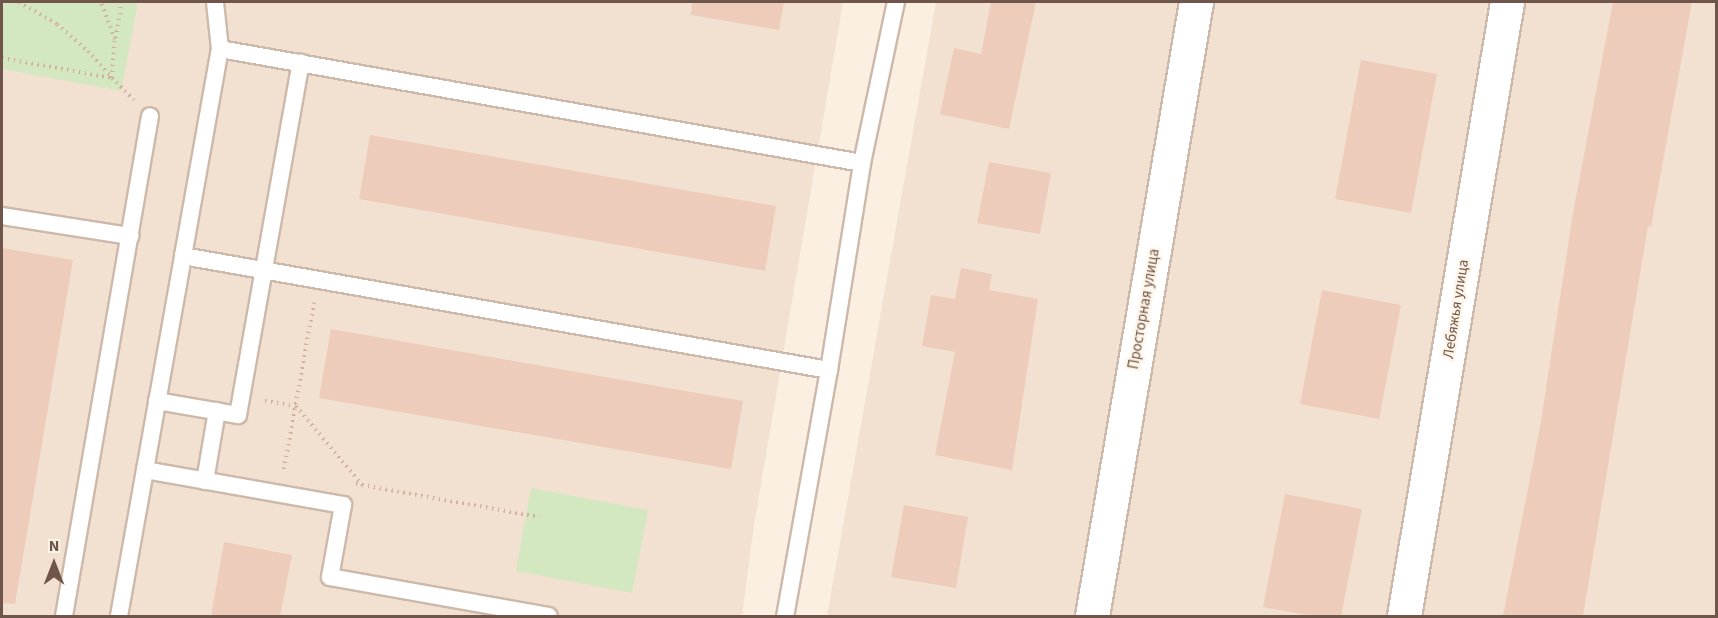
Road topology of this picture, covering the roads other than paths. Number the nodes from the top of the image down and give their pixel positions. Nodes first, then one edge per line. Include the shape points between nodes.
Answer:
1 (215, 2) edge
2 (896, 2) edge
3 (1196, 2) edge
4 (1507, 2) edge
5 (220, 49) junction
6 (301, 63) junction
7 (150, 116) road end
8 (862, 163) junction
9 (2, 216) edge
10 (130, 236) junction
11 (183, 255) junction
12 (264, 270) junction
13 (829, 370) junction
14 (157, 401) junction
15 (217, 411) junction
16 (145, 470) junction
17 (204, 481) junction
18 (64, 616) edge
19 (119, 616) edge
20 (549, 616) edge
21 (785, 616) edge
22 (1092, 616) edge
23 (1404, 616) edge

1 - 5 lane
2 - 8 lane
3 - 22 street, Просторная улица
4 - 23 street, Лебяжья улица
5 - 6 lane
5 - 11 lane
6 - 8 lane
6 - 12 lane
7 - 10 lane
8 - 13 lane
9 - 10 lane
10 - 18 lane
11 - 12 lane
11 - 14 lane
12 - 13 lane
12 - 15 lane via 238,415
13 - 21 lane
14 - 15 lane
14 - 16 lane
15 - 17 lane
16 - 17 lane
16 - 19 lane
17 - 20 lane via 342,505 330,578

